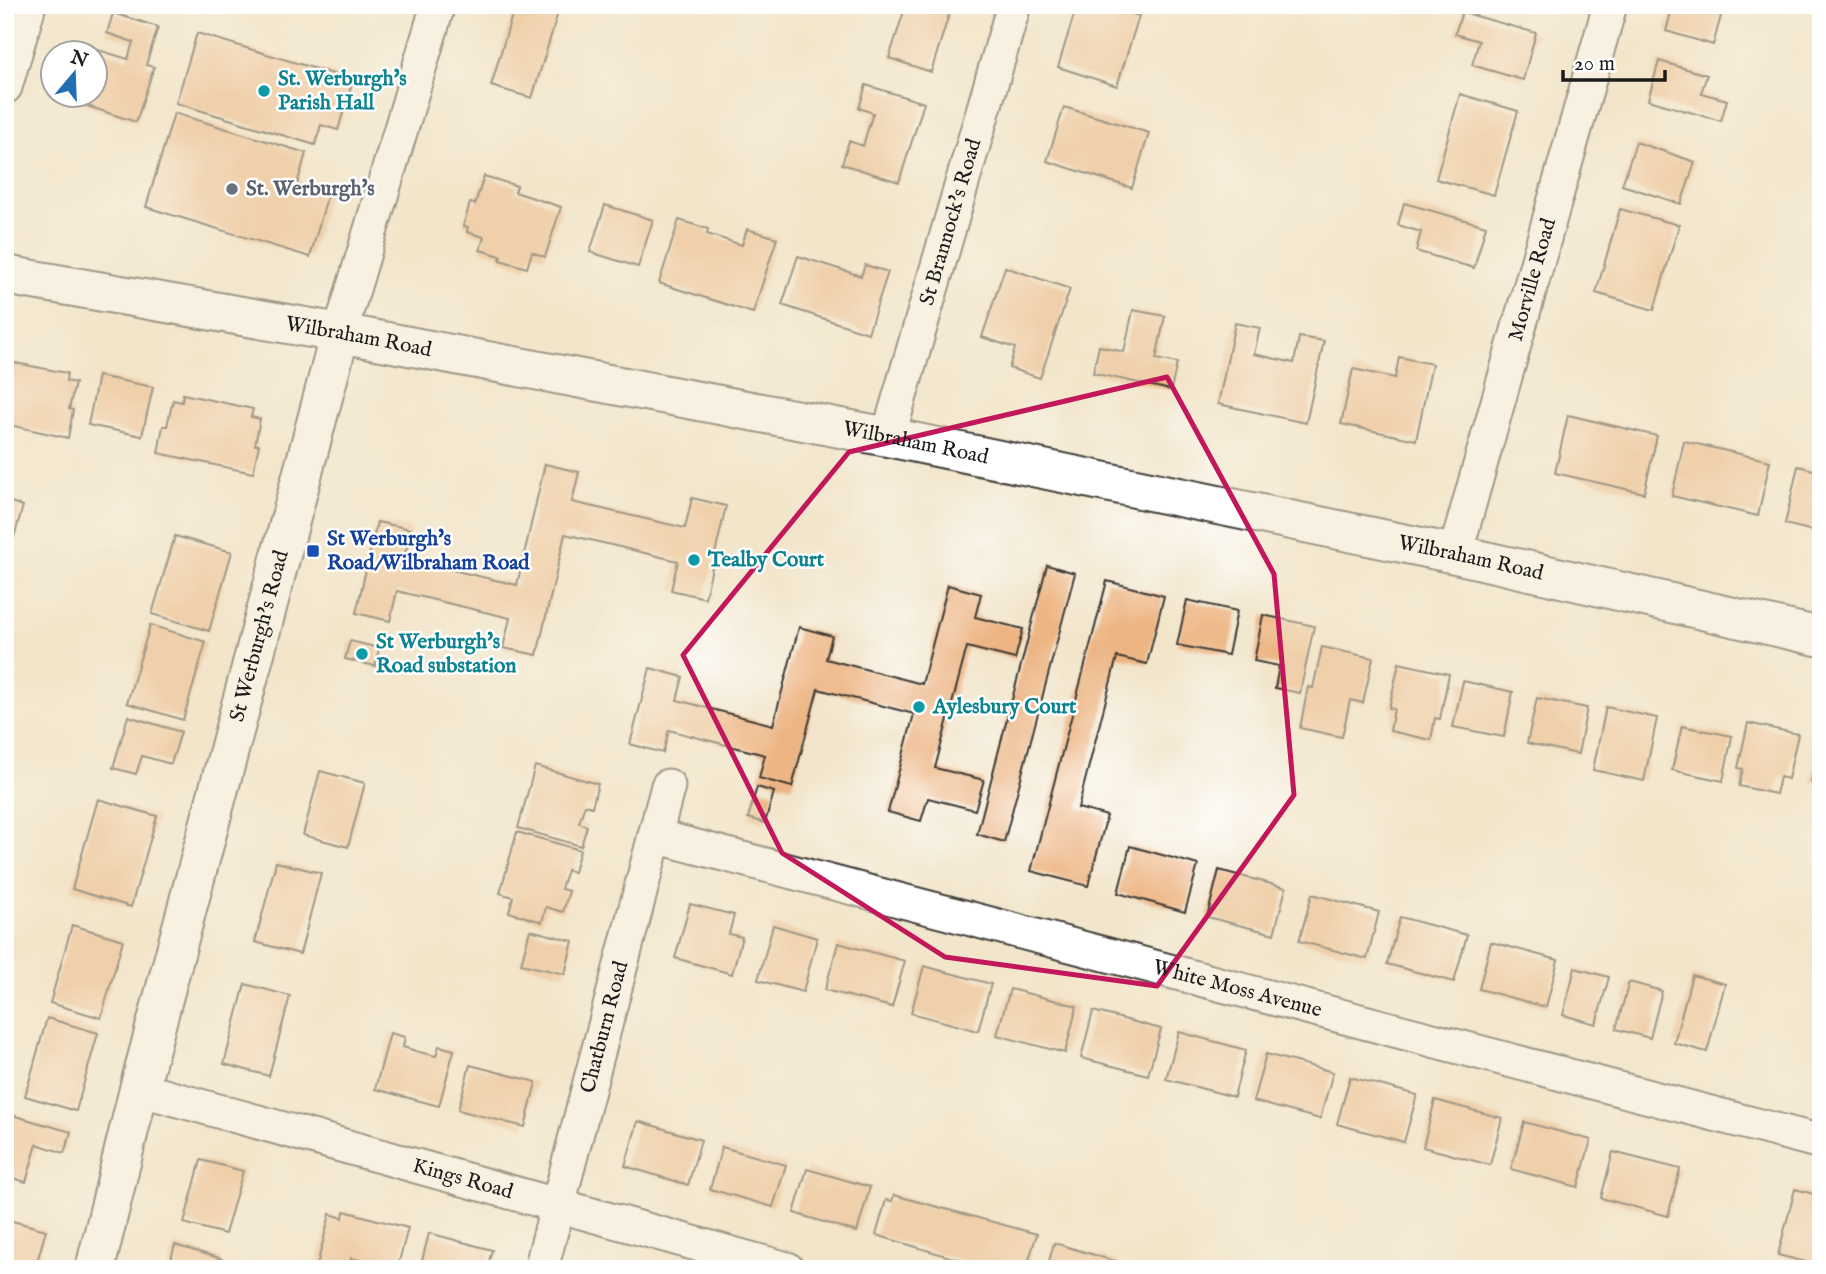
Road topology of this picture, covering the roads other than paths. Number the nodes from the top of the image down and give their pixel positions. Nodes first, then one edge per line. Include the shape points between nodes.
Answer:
1 (29, 5) edge
2 (438, 5) edge
3 (1014, 5) edge
4 (1610, 5) edge
5 (5, 87) edge
6 (5, 275) edge
7 (340, 333) junction
8 (887, 437) junction
9 (1455, 554) junction
10 (1821, 637) edge
11 (668, 786) dead end
12 (655, 836) junction
13 (139, 1089) junction
14 (1821, 1142) edge
15 (558, 1204) junction
16 (95, 1269) edge
17 (541, 1269) edge
18 (787, 1269) edge

1 - 5 street
2 - 7 street, St Werburgh's Road
3 - 8 street, St Brannock's Road
4 - 9 street, Morville Road
6 - 7 main road, Wilbraham Road
7 - 8 main road, Wilbraham Road
7 - 13 main road, St Werburgh's Road
8 - 9 main road, Wilbraham Road
9 - 10 main road, Wilbraham Road
11 - 12 street, Chatburn Road
12 - 14 street, White Moss Avenue
12 - 15 street, Chatburn Road
13 - 15 street, Kings Road
13 - 16 main road, St Werburgh's Road
15 - 17 street, Chatburn Road
15 - 18 street, Kings Road

